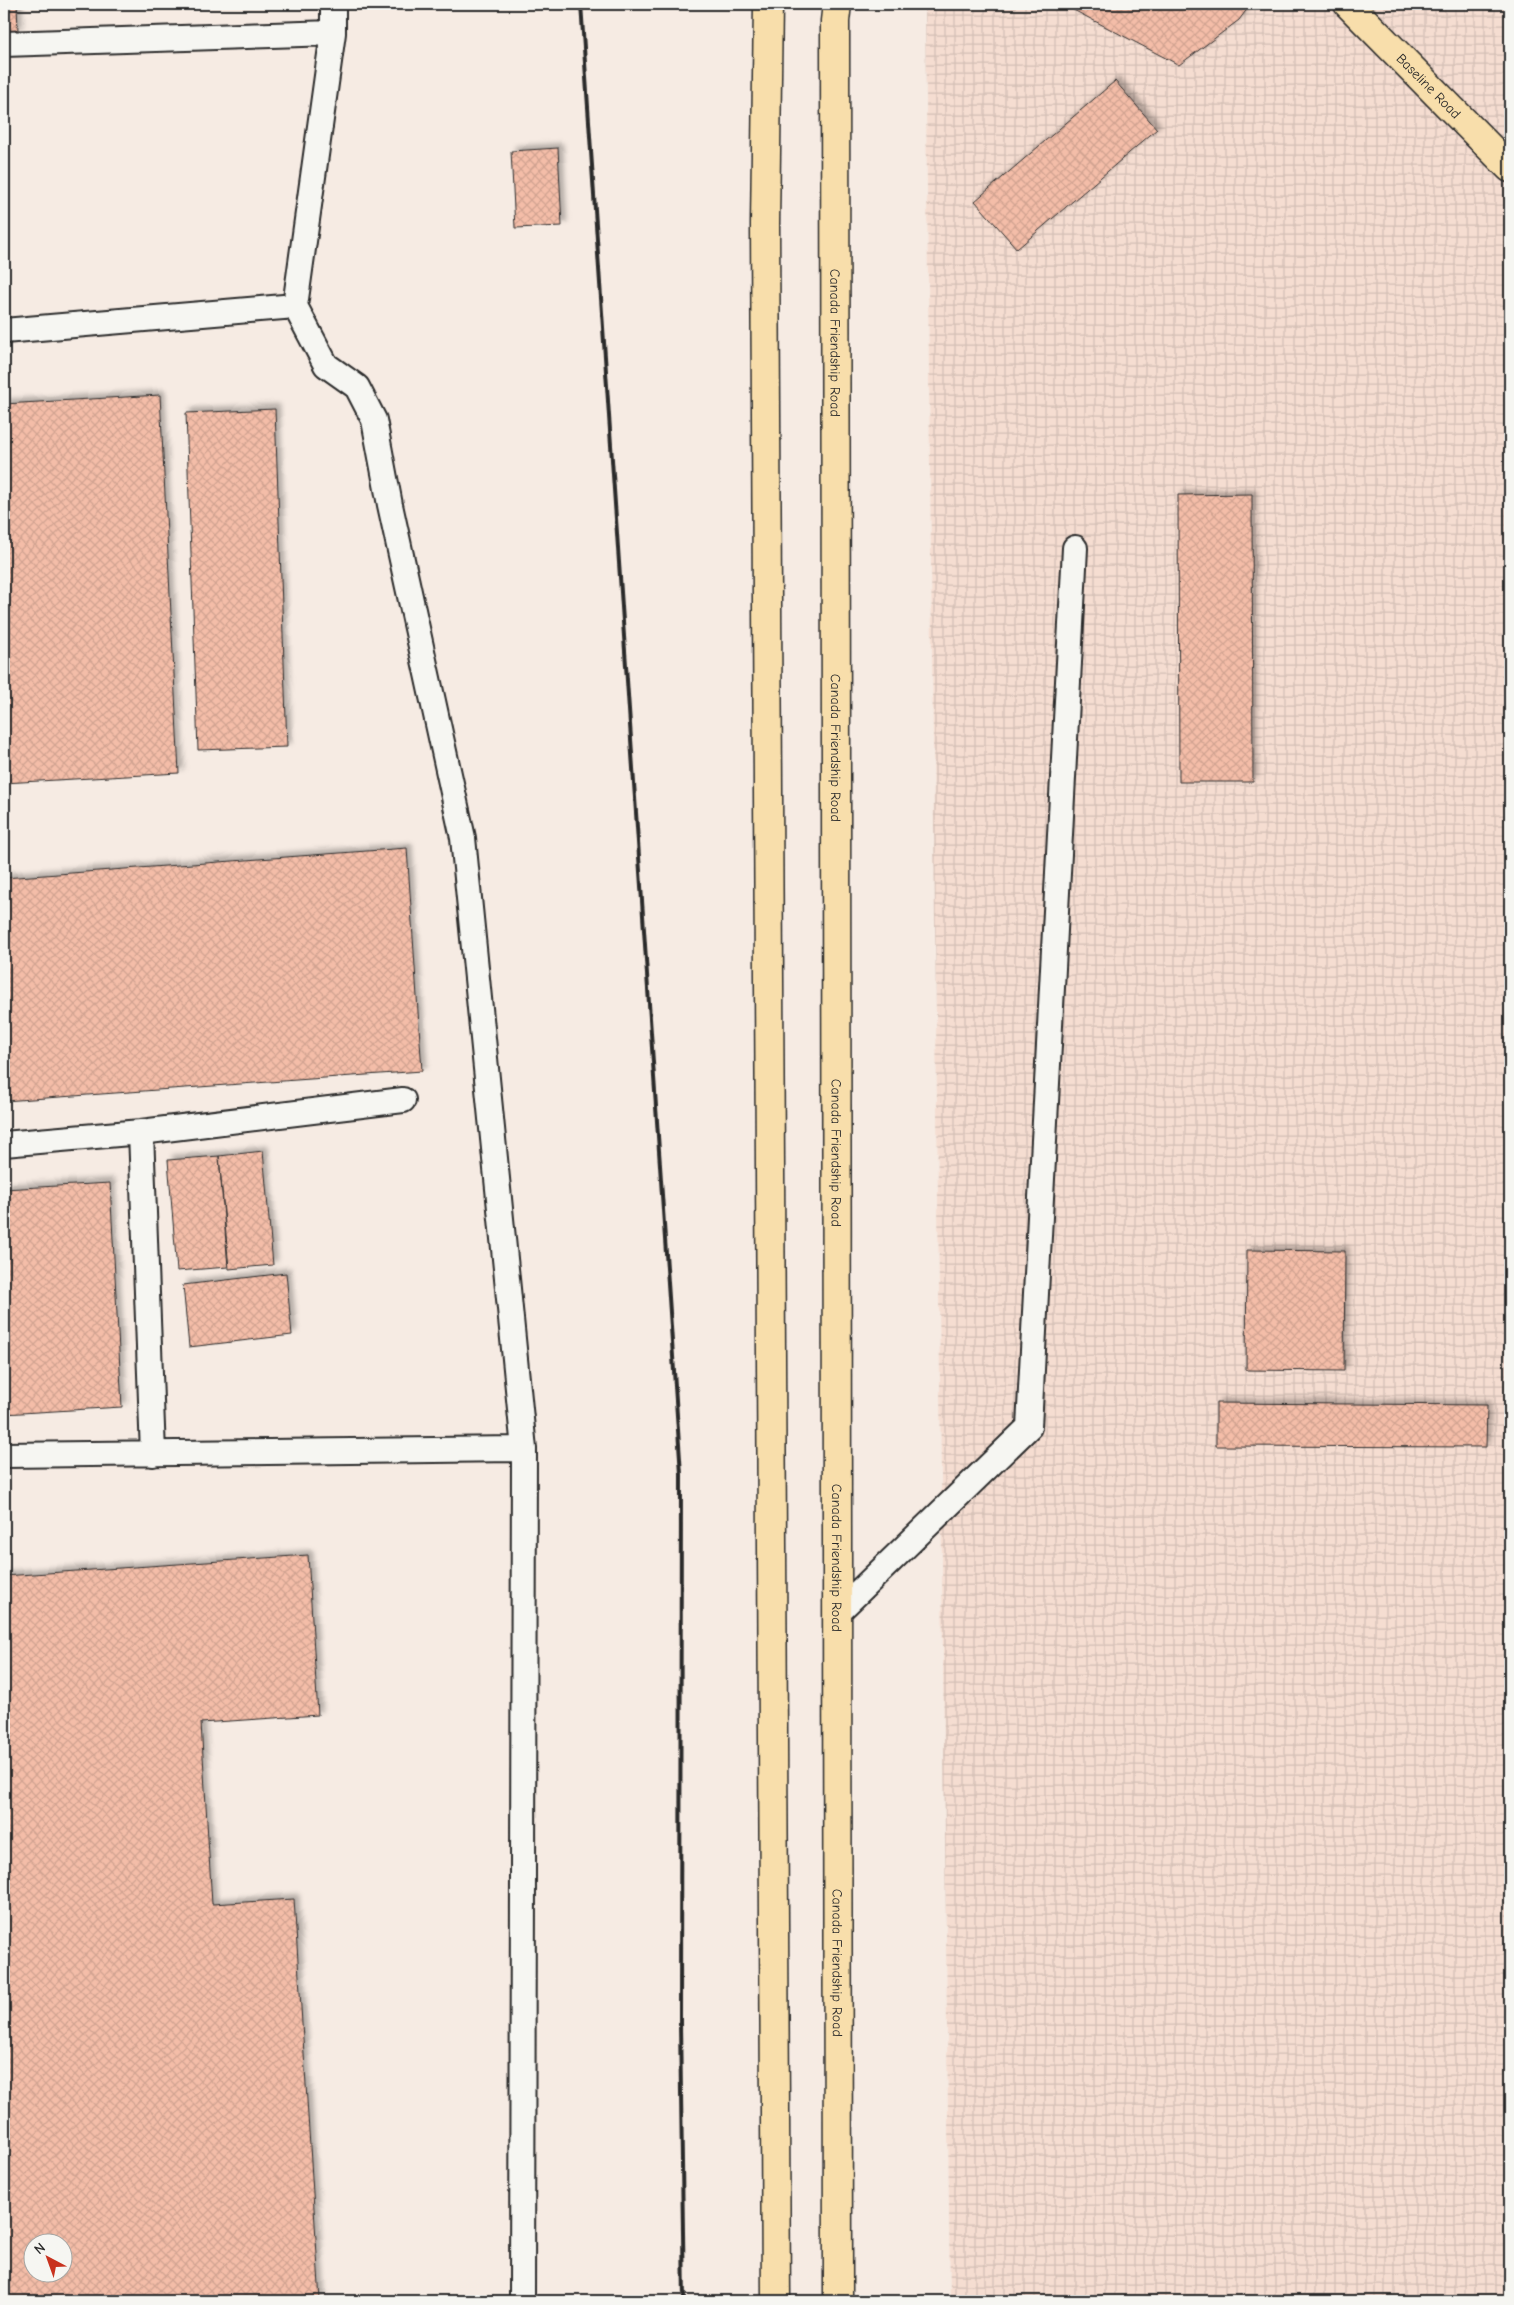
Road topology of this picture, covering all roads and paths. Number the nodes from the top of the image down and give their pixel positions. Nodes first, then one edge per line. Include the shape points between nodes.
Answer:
1 (333, 4) edge
2 (768, 4) edge
3 (838, 4) edge
4 (1348, 4) edge
5 (333, 33) junction
6 (4, 44) edge
7 (1510, 168) edge
8 (295, 306) junction
9 (4, 331) edge
10 (1075, 548) dead end
11 (403, 1100) dead end
12 (141, 1132) junction
13 (4, 1144) edge
14 (524, 1450) junction
15 (153, 1454) junction
16 (4, 1455) edge
17 (837, 1614) junction
18 (522, 2301) edge
19 (776, 2301) edge
20 (838, 2301) edge

1 - 5 lane
2 - 19 main road via 765,234
3 - 17 main road, Canada Friendship Road via 835,21
4 - 7 main road, Baseline Road
5 - 6 lane
5 - 8 lane
8 - 9 lane
8 - 14 lane via 326,365 357,388 374,420 463,838
10 - 17 lane via 1029,1427
11 - 12 lane
12 - 13 lane
12 - 15 lane
14 - 15 lane
14 - 18 lane
15 - 16 lane
17 - 20 main road, Canada Friendship Road

